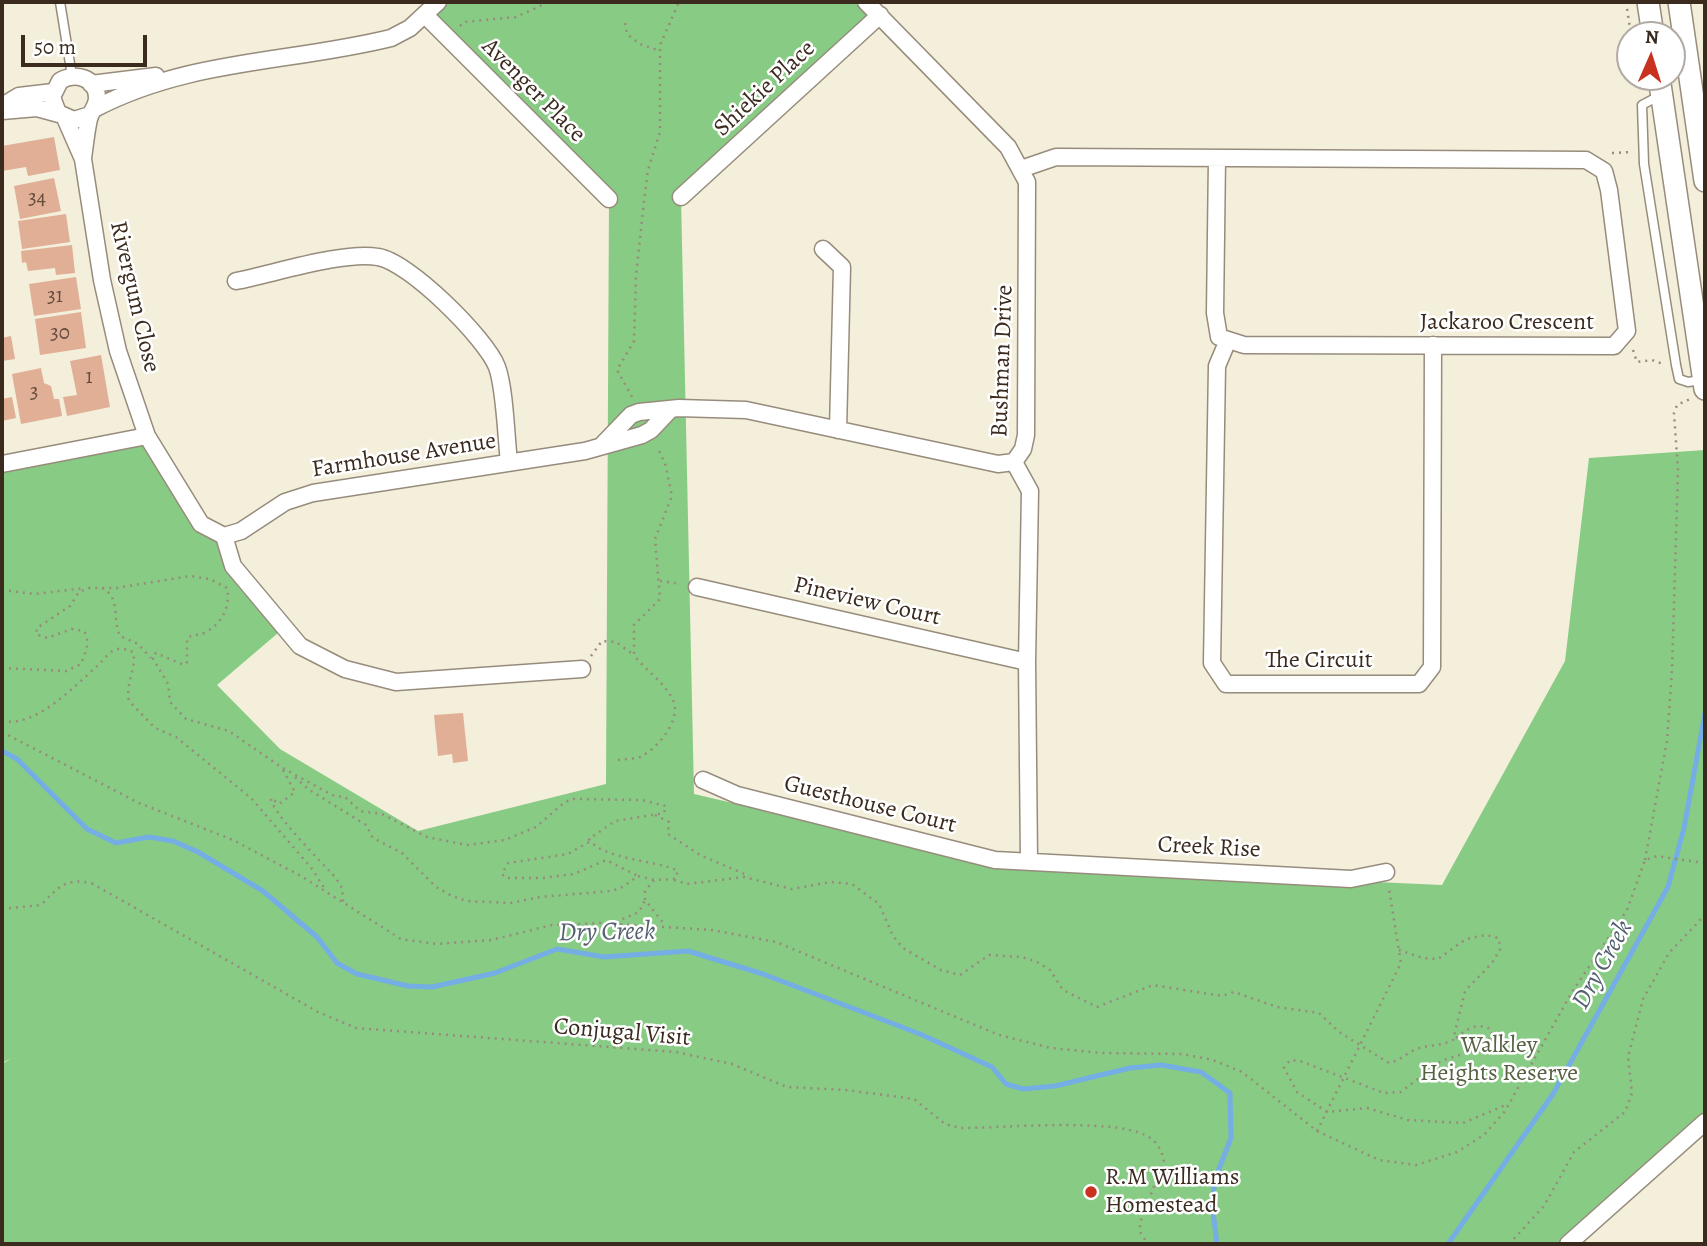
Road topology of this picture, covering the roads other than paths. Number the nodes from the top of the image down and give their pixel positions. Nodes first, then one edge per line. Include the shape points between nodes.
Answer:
1 (60, 2) edge
2 (439, 2) edge
3 (866, 2) edge
4 (1648, 2) edge
5 (1679, 2) edge
6 (425, 15) junction
7 (880, 15) junction
8 (1651, 21) edge
9 (176, 75) junction
10 (72, 76) junction
11 (92, 83) junction
12 (1655, 91) edge
13 (1661, 91) edge
14 (53, 92) junction
15 (2, 106) edge
16 (2, 111) edge
17 (92, 112) junction
18 (62, 116) junction
19 (1217, 158) junction
20 (83, 159) junction
21 (1021, 169) junction
22 (1705, 181) edge
23 (681, 197) dead end
24 (609, 199) dead end
25 (823, 249) dead end
26 (236, 281) dead end
27 (1228, 340) junction
28 (1433, 345) junction
29 (1702, 389) edge
30 (669, 411) junction
31 (838, 430) junction
32 (148, 436) junction
33 (601, 446) junction
34 (509, 462) junction
35 (1014, 462) junction
36 (2, 464) edge
37 (224, 536) junction
38 (697, 587) road end
39 (1027, 662) junction
40 (582, 669) road end
41 (703, 780) dead end
42 (1028, 861) junction
43 (1386, 872) road end
44 (1705, 1122) edge
45 (1568, 1244) edge

1 - 10 lane
2 - 6 street
3 - 7 street, Bushman Drive
4 - 8 main road
5 - 22 main road
6 - 9 street via 400,34 380,40
6 - 24 street, Avenger Place
7 - 21 street, Bushman Drive via 1008,147
7 - 23 street, Shiekie Place
9 - 11 street
9 - 17 street via 131,89
10 - 11 street
10 - 14 street via 60,81
11 - 17 street via 97,95
12 - 29 lane via 1642,105 1643,151 1676,368 1679,379
13 - 29 main road
14 - 15 street via 19,96
14 - 18 street via 53,104
16 - 18 street via 37,108
17 - 18 street via 74,120
17 - 20 street, Rivergum Close
18 - 20 street, Rivergum Close
19 - 21 street, Jackaroo Crescent via 1056,157
19 - 27 street via 1215,313 1219,337
19 - 28 street, Jackaroo Crescent via 1586,160 1604,171 1627,331 1614,346
20 - 32 street, Rivergum Close via 118,351
21 - 35 street, Bushman Drive via 1027,182 1029,212 1026,435
25 - 31 street via 842,267
26 - 34 street via 354,257 379,257 404,267 481,338 497,368
27 - 28 street, Jackaroo Crescent via 1244,345
27 - 28 street, The Circuit via 1217,366 1212,663 1226,684 1419,684 1432,667
30 - 31 street via 746,410
30 - 33 street, Farmhouse Avenue via 649,432
30 - 33 street via 631,415
31 - 35 street via 998,464
32 - 36 street
32 - 37 street, Rivergum Close via 201,524
33 - 34 street, Farmhouse Avenue
34 - 37 street, Farmhouse Avenue via 313,492
35 - 39 street, Bushman Drive via 1030,492
37 - 40 street via 233,566 300,646 345,669 396,682
38 - 39 street, Pineview Court
39 - 42 street, Bushman Drive
41 - 42 street, Guesthouse Court via 737,795 995,860
42 - 43 street, Creek Rise via 1351,878
44 - 45 street

